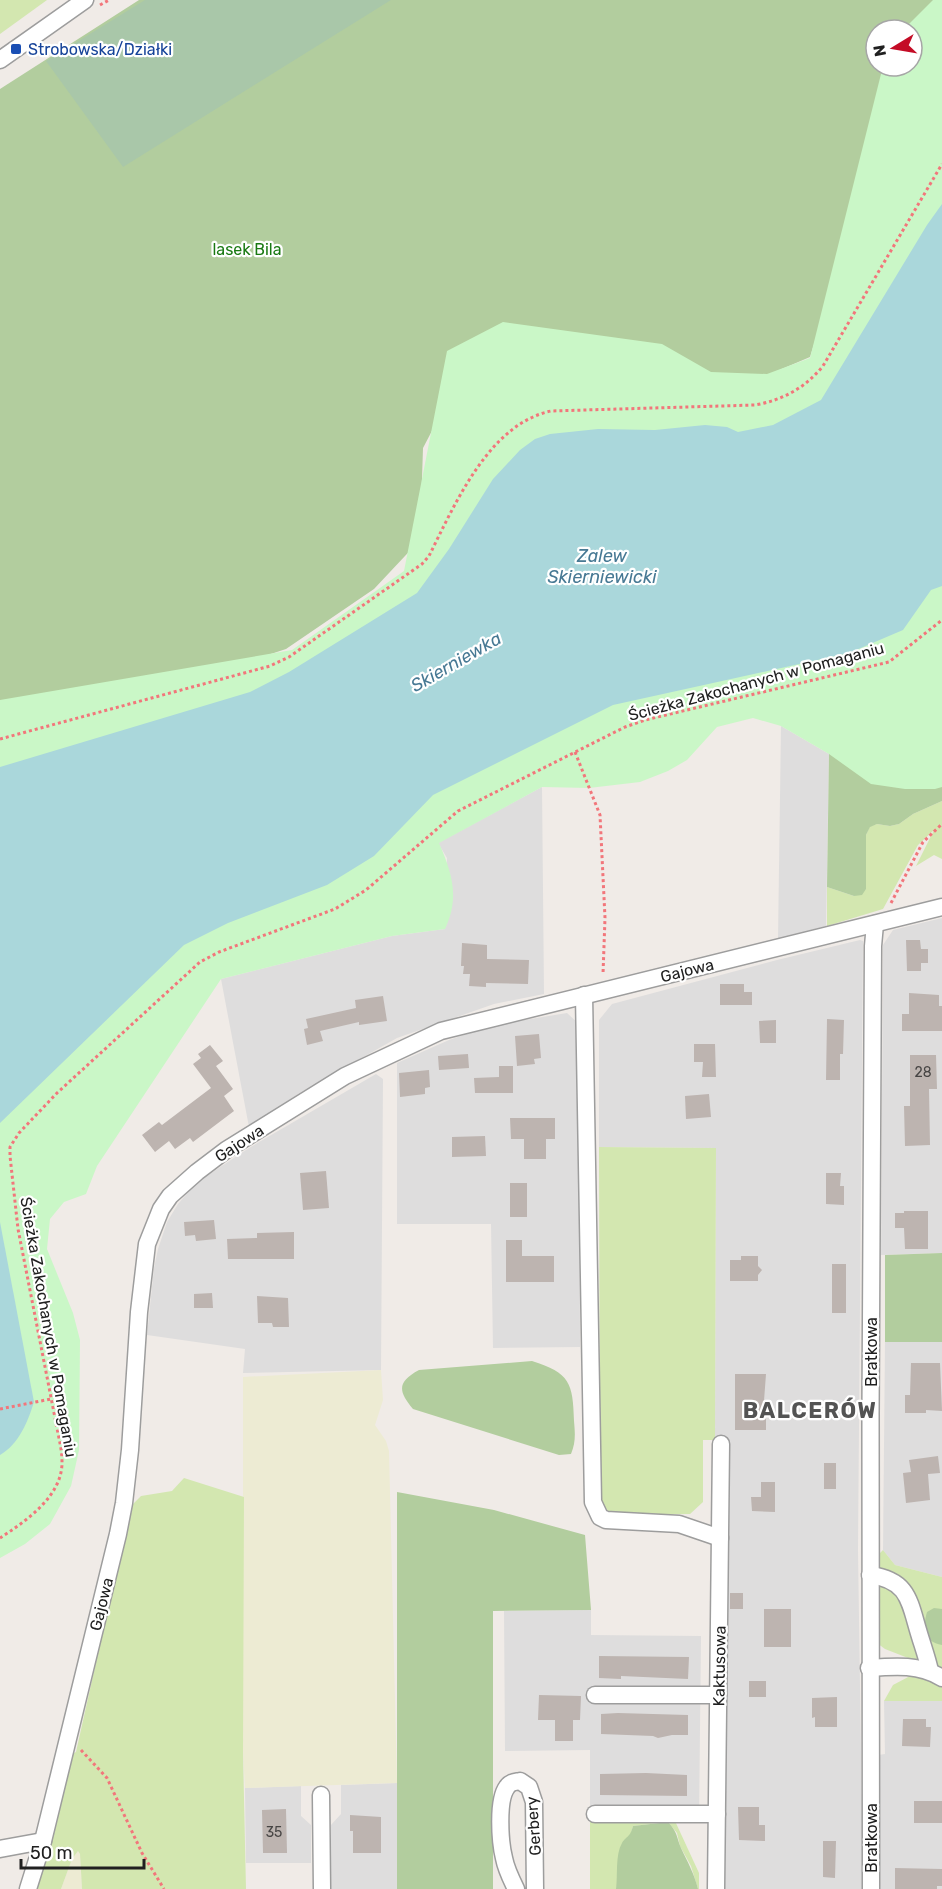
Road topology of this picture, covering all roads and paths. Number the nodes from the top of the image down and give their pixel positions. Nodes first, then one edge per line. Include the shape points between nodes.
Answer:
1 (85, 0) edge
2 (0, 60) edge
3 (942, 164) edge
4 (942, 620) edge
5 (0, 739) edge
6 (575, 752) junction
7 (942, 824) edge
8 (942, 907) edge
9 (875, 924) junction
10 (602, 990) junction
11 (584, 995) junction
12 (51, 1399) junction
13 (0, 1409) edge
14 (721, 1444) dead end
15 (0, 1538) edge
16 (720, 1538) junction
17 (870, 1575) junction
18 (869, 1668) junction
19 (936, 1675) edge
20 (595, 1695) dead end
21 (718, 1695) junction
22 (68, 1736) junction
23 (321, 1795) dead end
24 (595, 1814) dead end
25 (717, 1814) junction
26 (43, 1841) junction
27 (0, 1849) edge
28 (28, 1889) edge
29 (164, 1889) edge
30 (322, 1889) edge
31 (516, 1889) edge
32 (525, 1889) edge
33 (530, 1889) edge
34 (535, 1889) edge
35 (716, 1889) edge
36 (871, 1889) edge

1 - 2 street
3 - 5 path via 823,366 800,388 755,405 551,411 525,419 474,473 422,564 289,657 270,666
4 - 6 path, Ścieżka Zakochanych w Pomaganiu via 889,662 639,722
6 - 10 path via 600,815 605,918
6 - 12 path, Ścieżka Zakochanych w Pomaganiu via 458,811 366,890 335,909 200,962 13,1140 10,1156 18,1230
7 - 9 path via 923,842 895,896
8 - 9 street, Gajowa
9 - 10 street, Gajowa
9 - 17 street, Bratkowa
10 - 11 street, Gajowa
11 - 16 street via 595,1511 606,1520 679,1524
11 - 22 street, Gajowa via 441,1031 391,1053 345,1076 226,1150 170,1196 147,1244 124,1503
12 - 13 path
12 - 15 path, Ścieżka Zakochanych w Pomaganiu via 62,1460 58,1482 33,1514
14 - 16 street, Kaktusowa
16 - 21 street, Kaktusowa
17 - 18 street, Bratkowa
17 - 19 street via 895,1582 907,1595
18 - 19 street via 905,1666
18 - 36 street, Bratkowa
20 - 21 street
21 - 25 street, Kaktusowa
22 - 26 street, Gajowa
22 - 29 path via 107,1778 142,1853
23 - 30 street
24 - 25 street
25 - 35 street, Kaktusowa
26 - 27 street
26 - 28 street, Gajowa
31 - 34 street, Gerbery via 504,1860 501,1832 505,1791 517,1781 529,1787 534,1802
32 - 33 street

